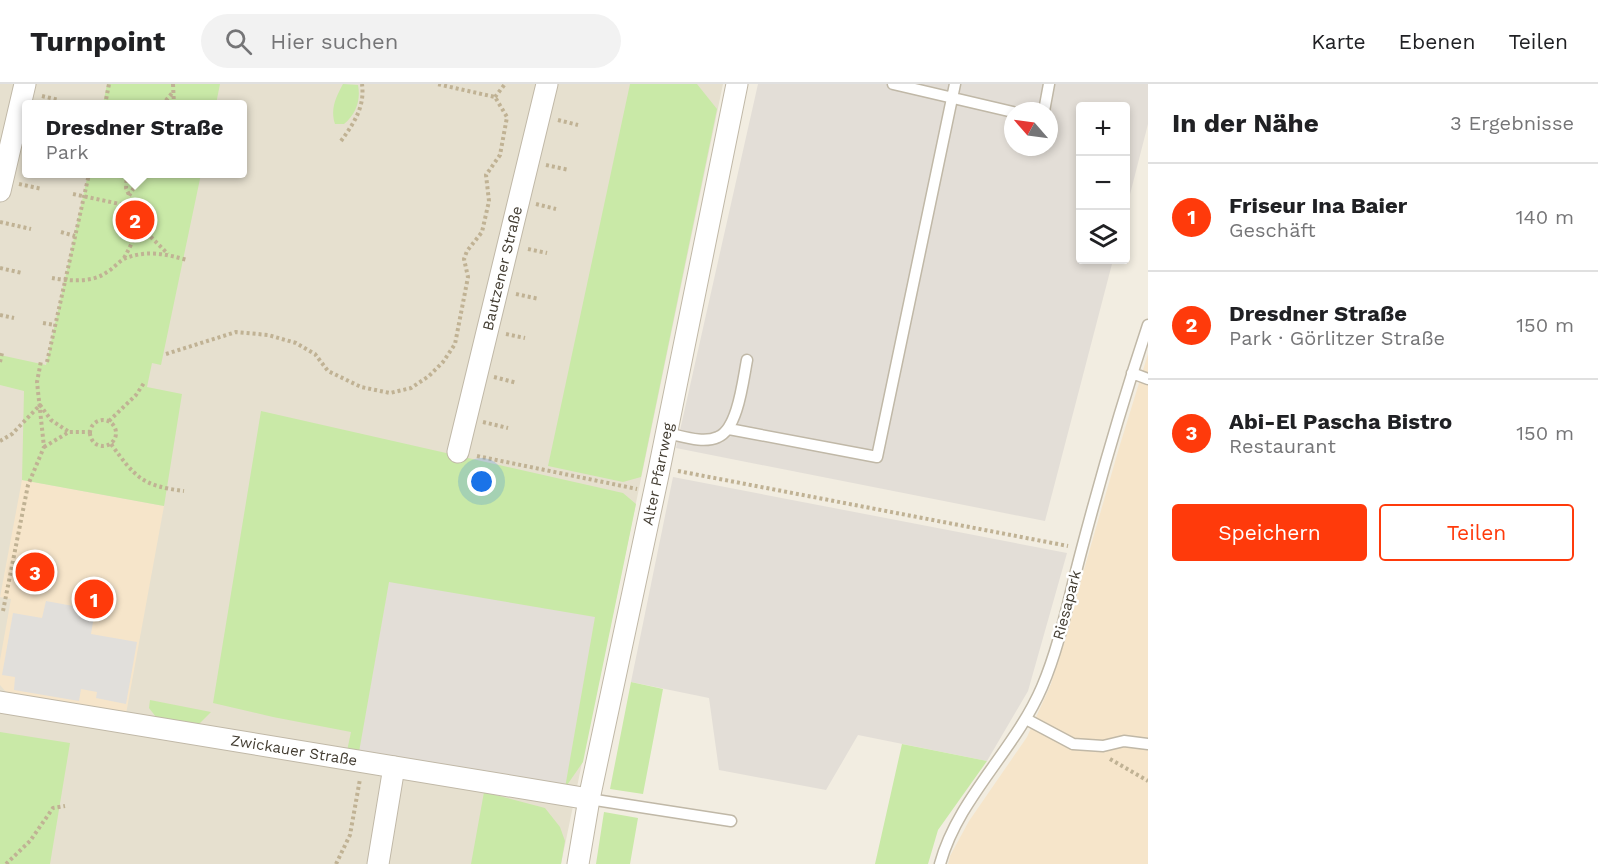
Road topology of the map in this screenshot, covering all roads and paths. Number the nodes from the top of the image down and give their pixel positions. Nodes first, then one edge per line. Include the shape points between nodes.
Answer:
1 (25, 84) edge
2 (109, 84) edge
3 (172, 84) edge
4 (362, 84) edge
5 (437, 84) edge
6 (505, 84) edge
7 (547, 84) edge
8 (718, 84) edge
9 (893, 84) edge
10 (955, 84) edge
11 (1049, 84) edge
12 (174, 91) junction
13 (735, 93) edge
14 (495, 97) junction
15 (952, 98) junction
16 (106, 100) edge
17 (166, 100) edge
18 (174, 100) edge
19 (1046, 102) edge
20 (1004, 110) edge
21 (341, 141) dead end
22 (88, 178) edge
23 (127, 178) edge
24 (140, 178) edge
25 (0, 191) edge
26 (73, 194) dead end
27 (129, 196) junction
28 (84, 197) junction
29 (134, 207) junction
30 (0, 222) edge
31 (138, 224) junction
32 (31, 229) dead end
33 (61, 232) dead end
34 (75, 236) junction
35 (169, 255) junction
36 (124, 259) junction
37 (187, 260) dead end
38 (0, 268) edge
39 (22, 273) dead end
40 (52, 278) dead end
41 (65, 281) junction
42 (0, 315) edge
43 (14, 318) dead end
44 (43, 323) dead end
45 (1148, 325) edge
46 (55, 326) junction
47 (2, 352) dead end
48 (166, 354) dead end
49 (747, 360) dead end
50 (41, 361) dead end
51 (0, 362) edge
52 (47, 362) dead end
53 (1132, 373) junction
54 (1148, 379) edge
55 (144, 383) dead end
56 (40, 405) junction
57 (109, 421) junction
58 (729, 429) junction
59 (69, 432) junction
60 (89, 432) junction
61 (666, 433) junction
62 (0, 441) edge
63 (111, 444) junction
64 (44, 447) junction
65 (458, 452) joint
66 (660, 467) junction
67 (184, 491) dead end
68 (654, 493) junction
69 (1082, 549) junction
70 (3, 611) dead end
71 (0, 702) edge
72 (1026, 719) junction
73 (1148, 744) edge
74 (1103, 746) junction
75 (363, 762) junction
76 (394, 767) junction
77 (1148, 781) edge
78 (589, 799) junction
79 (64, 806) dead end
80 (731, 821) dead end
81 (6, 864) edge
82 (336, 864) edge
83 (378, 864) edge
84 (578, 864) edge
85 (940, 864) edge

1 - 25 street
2 - 16 path
3 - 12 path
4 - 21 path via 359,111
5 - 14 path
6 - 14 path
7 - 65 street, Bautzener Straße
8 - 13 street
9 - 15 lane
10 - 15 lane
11 - 19 lane
12 - 17 path
12 - 18 path
13 - 61 street, Alter Pfarrweg
14 - 48 path via 507,117 500,155 486,175 489,201 482,232 464,259 468,277 455,344 429,376 411,388 390,393 361,387 328,371 315,354 296,343 268,335 236,333
15 - 20 lane
15 - 58 lane via 877,457
22 - 28 path
23 - 27 path
24 - 27 path
26 - 28 path
27 - 29 path
28 - 29 path
28 - 34 path
29 - 31 path
30 - 32 path
31 - 35 path
31 - 36 path
33 - 34 path
34 - 41 path
35 - 36 path via 147,252
35 - 37 path
36 - 41 path via 105,275
38 - 39 path
40 - 41 path
41 - 46 path
42 - 43 path
44 - 46 path
45 - 53 lane, Riesapark
46 - 52 path
47 - 51 path
49 - 58 lane
50 - 56 path via 37,381
53 - 54 lane
53 - 69 lane, Riesapark
55 - 57 path
56 - 59 path via 51,420
56 - 62 path
56 - 64 path
57 - 60 path via 96,421
57 - 63 path via 116,434
58 - 61 lane via 718,438 702,440
59 - 60 path
59 - 64 path
60 - 63 path via 93,443
61 - 66 street, Alter Pfarrweg
63 - 67 path via 132,472 157,488
64 - 70 path via 28,485
65 - 68 path
66 - 68 street, Alter Pfarrweg
66 - 69 path
68 - 78 street, Alter Pfarrweg
69 - 72 lane, Riesapark via 1056,647
71 - 75 street, Zwickauer Straße
72 - 74 lane via 1073,744
72 - 85 lane, Riesapark via 968,806
73 - 74 lane via 1124,741
74 - 77 path via 1108,758
75 - 76 street, Zwickauer Straße
75 - 82 path via 350,835
76 - 78 street, Zwickauer Straße
76 - 83 street
78 - 80 lane
78 - 84 street, Alter Pfarrweg
79 - 81 path via 53,808

